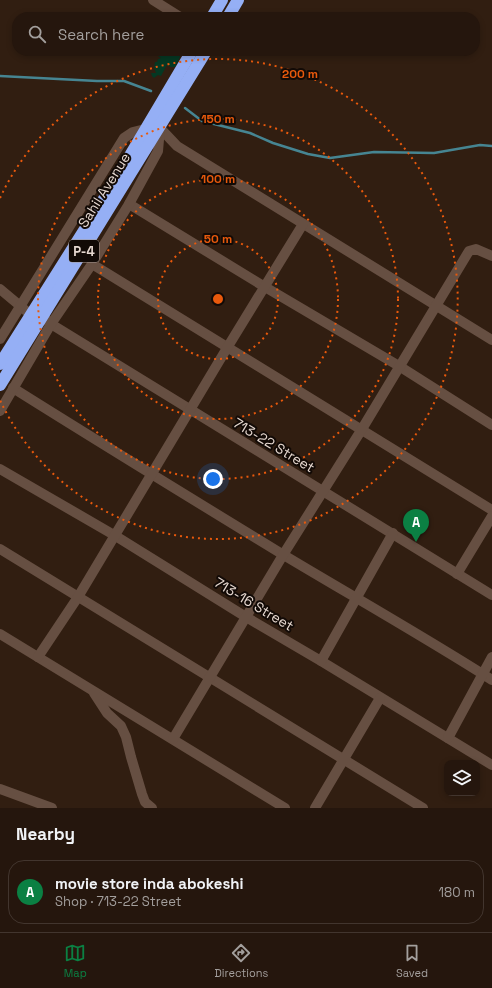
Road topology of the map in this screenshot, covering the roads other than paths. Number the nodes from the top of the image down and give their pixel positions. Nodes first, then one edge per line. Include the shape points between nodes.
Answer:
1 (153, 0) edge
2 (222, 0) edge
3 (238, 0) edge
4 (172, 12) edge
5 (215, 12) edge
6 (231, 12) edge
7 (189, 56) edge
8 (202, 56) edge
9 (151, 127) junction
10 (129, 204) junction
11 (303, 224) junction
12 (492, 256) edge
13 (92, 264) junction
14 (264, 287) junction
15 (0, 288) edge
16 (437, 304) junction
17 (20, 306) junction
18 (31, 314) junction
19 (47, 321) junction
20 (0, 339) edge
21 (492, 340) edge
22 (227, 348) junction
23 (0, 364) edge
24 (399, 366) junction
25 (0, 385) edge
26 (13, 388) junction
27 (190, 410) junction
28 (0, 411) edge
29 (492, 425) edge
30 (362, 430) junction
31 (0, 469) edge
32 (151, 474) junction
33 (324, 491) junction
34 (492, 510) edge
35 (492, 516) edge
36 (393, 534) junction
37 (114, 535) junction
38 (0, 549) edge
39 (283, 555) junction
40 (457, 574) junction
41 (492, 595) edge
42 (78, 597) junction
43 (357, 598) junction
44 (246, 617) junction
45 (0, 634) edge
46 (38, 657) junction
47 (492, 657) edge
48 (321, 660) junction
49 (482, 674) junction
50 (209, 677) junction
51 (492, 680) edge
52 (93, 690) junction
53 (380, 698) junction
54 (448, 738) junction
55 (173, 739) junction
56 (343, 759) junction
57 (492, 765) edge
58 (0, 789) edge
59 (52, 808) edge
60 (152, 808) edge
61 (285, 808) edge
62 (315, 808) edge
63 (423, 808) edge

1 - 4 street
2 - 5 highway
3 - 6 highway
7 - 9 highway, Sahil Avenue / P-4
8 - 9 highway, Sahil Avenue / P-4
9 - 10 street via 158,151
9 - 11 street via 177,146
9 - 17 street via 133,132 124,138
9 - 18 highway, Sahil Avenue / P-4
9 - 19 highway, Sahil Avenue / P-4
10 - 13 street
10 - 14 street
11 - 14 street
11 - 16 street
12 - 16 street via 476,249 469,251
13 - 19 street
13 - 22 street
14 - 22 street
14 - 24 street
15 - 17 street
16 - 21 street
16 - 24 street
17 - 18 street
17 - 20 street
18 - 23 highway, Sahil Avenue / P-4
19 - 25 highway, Sahil Avenue / P-4
19 - 26 street
19 - 27 street, 713-22 Street
22 - 27 street
22 - 30 street
24 - 29 street
24 - 30 street
26 - 28 street
26 - 32 street
27 - 32 street
27 - 33 street, 713-22 Street
30 - 33 street
30 - 34 street
31 - 37 street, 713-16 Street
32 - 37 street
32 - 39 street
33 - 36 street, 713-22 Street
33 - 39 street
35 - 40 street
36 - 40 street, 713-22 Street
36 - 43 street
37 - 42 street
37 - 44 street, 713-16 Street
38 - 42 street
39 - 43 street
39 - 44 street
40 - 41 street, 713-22 Street
42 - 46 street
42 - 50 street
43 - 48 street
43 - 49 street
44 - 48 street, 713-16 Street
44 - 50 street
45 - 46 street
46 - 52 street
47 - 49 street
48 - 53 street, 713-16 Street
49 - 51 street
49 - 54 street
50 - 55 street
50 - 56 street
52 - 55 street
52 - 60 street via 107,713 121,726 145,802
53 - 54 street, 713-16 Street
53 - 56 street
54 - 57 street, 713-16 Street
55 - 61 street
56 - 62 street
56 - 63 street
58 - 59 street

